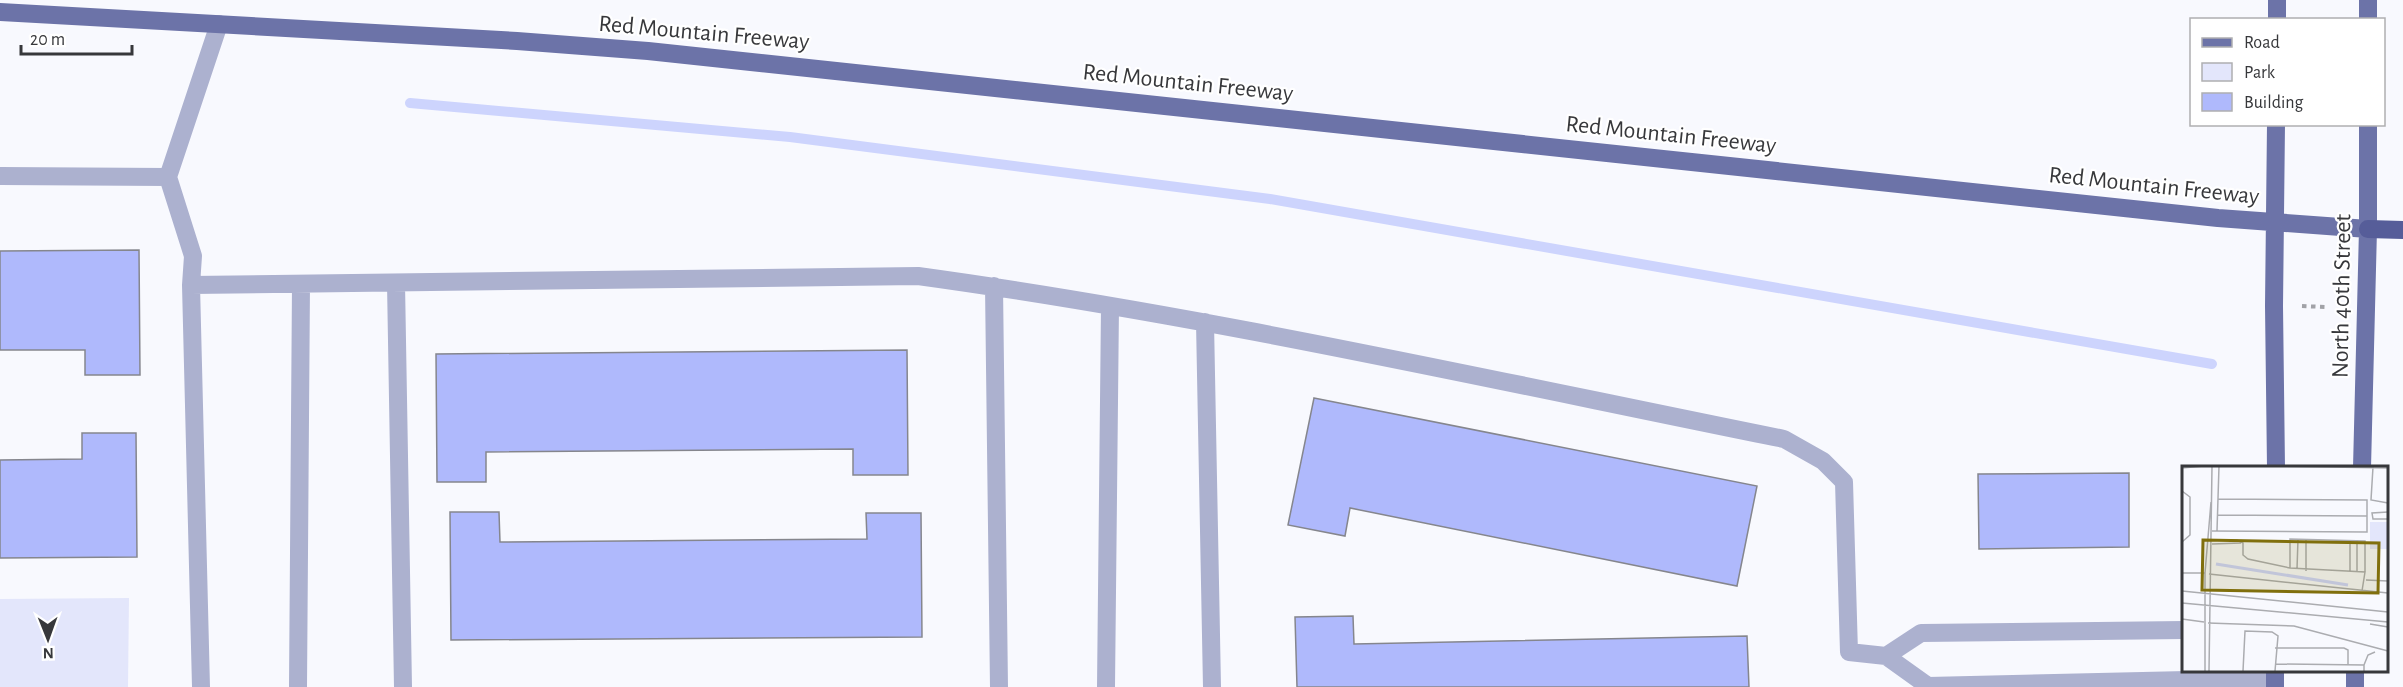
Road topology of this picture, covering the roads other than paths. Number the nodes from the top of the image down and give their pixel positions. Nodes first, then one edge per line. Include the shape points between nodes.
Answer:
1 (2277, 0) edge
2 (2368, 0) edge
3 (0, 12) edge
4 (2277, 18) edge
5 (2368, 18) edge
6 (219, 24) junction
7 (2276, 126) edge
8 (2368, 126) edge
9 (0, 176) edge
10 (168, 177) junction
11 (2275, 223) junction
12 (2368, 230) junction
13 (2403, 230) edge
14 (396, 283) junction
15 (301, 284) junction
16 (191, 285) junction
17 (994, 286) junction
18 (1110, 306) junction
19 (1205, 322) junction
20 (2276, 466) edge
21 (2362, 466) edge
22 (2182, 630) edge
23 (1887, 656) junction
24 (2275, 678) edge
25 (201, 687) edge
26 (298, 687) edge
27 (403, 687) edge
28 (999, 687) edge
29 (1106, 687) edge
30 (1212, 687) edge

1 - 4 main road
2 - 5 main road
3 - 6 main road, Red Mountain Freeway
6 - 10 lane
6 - 11 main road, Red Mountain Freeway via 517,41 767,63
7 - 11 main road
8 - 12 main road, North 40th Street
9 - 10 lane
10 - 16 lane via 193,256
11 - 12 main road, Red Mountain Freeway
11 - 20 main road
12 - 13 highway
12 - 21 main road, North 40th Street
14 - 15 lane
14 - 17 lane via 918,276
14 - 27 lane
15 - 16 lane
15 - 26 lane
16 - 25 lane
17 - 18 lane
17 - 28 lane
18 - 19 lane
18 - 29 lane
19 - 23 lane via 1784,439 1823,461 1845,482 1848,652
19 - 30 lane
22 - 23 lane via 1921,633
23 - 24 lane via 1928,686

